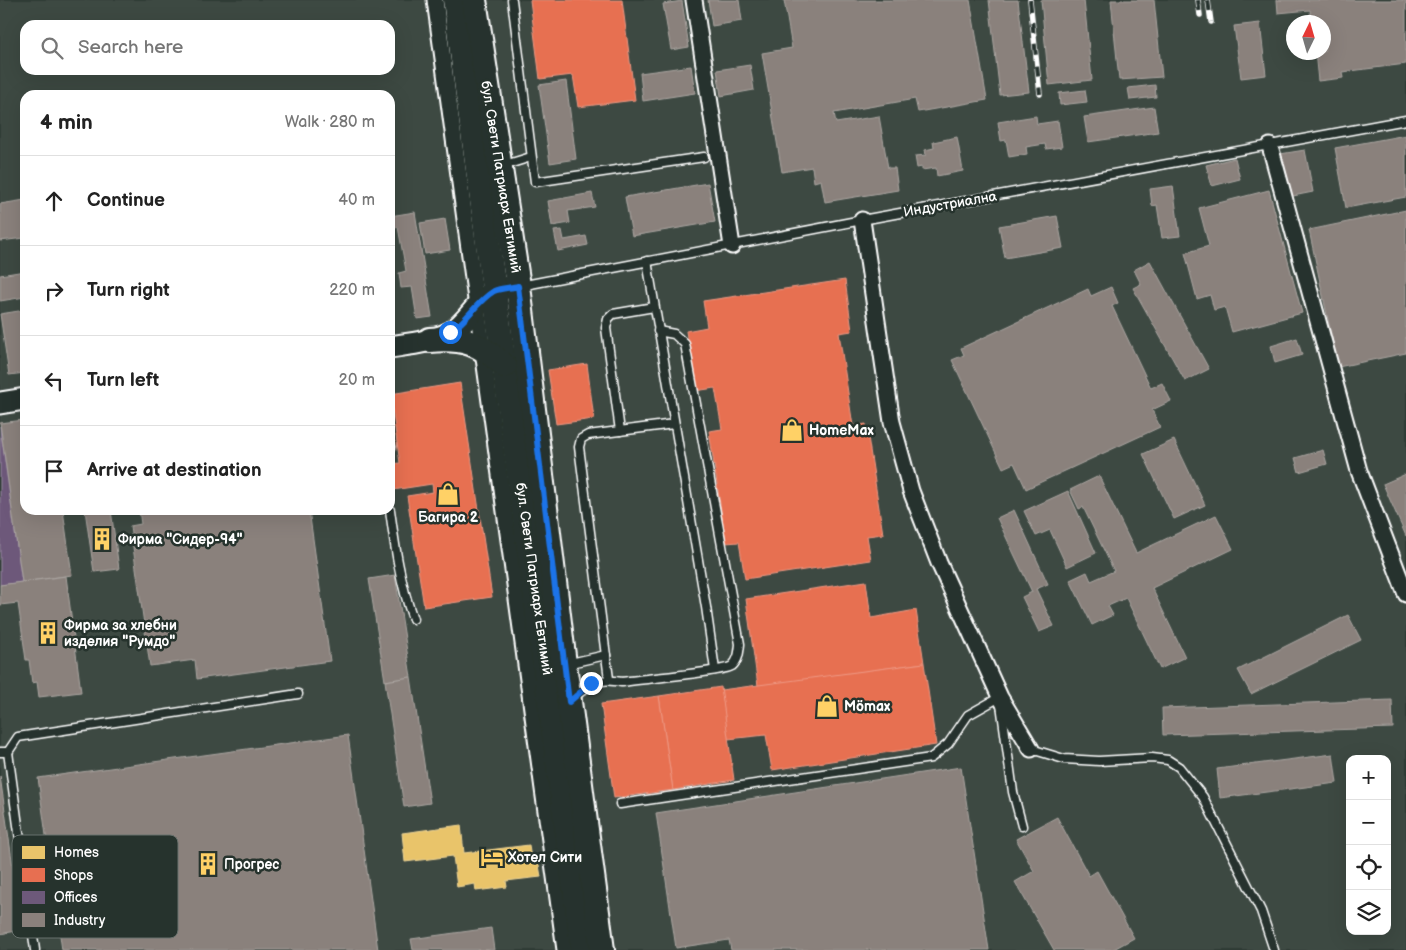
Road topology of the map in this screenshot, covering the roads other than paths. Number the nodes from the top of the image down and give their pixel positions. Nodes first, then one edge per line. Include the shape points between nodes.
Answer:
1 (435, 0) edge
2 (455, 0) edge
3 (474, 0) edge
4 (512, 0) edge
5 (694, 0) edge
6 (1406, 120) edge
7 (1270, 146) junction
8 (531, 157) junction
9 (704, 157) dead end
10 (500, 167) junction
11 (862, 220) junction
12 (732, 246) junction
13 (646, 261) junction
14 (507, 288) junction
15 (477, 306) junction
16 (654, 307) junction
17 (658, 331) junction
18 (430, 340) junction
19 (395, 346) edge
20 (484, 350) junction
21 (505, 366) junction
22 (20, 400) edge
23 (0, 403) edge
24 (674, 424) junction
25 (620, 431) junction
26 (391, 515) edge
27 (1406, 594) edge
28 (413, 619) dead end
29 (606, 655) junction
30 (564, 664) junction
31 (715, 670) junction
32 (609, 679) junction
33 (298, 694) dead end
34 (1000, 697) junction
35 (569, 702) junction
36 (1031, 749) joint
37 (4, 752) edge
38 (620, 804) dead end
39 (1022, 826) dead end
40 (17, 835) edge
41 (565, 950) edge
42 (583, 950) edge
43 (602, 950) edge
44 (1274, 950) edge

1 - 15 street
2 - 14 main road, бул. Свети Патриарх Евтимий
3 - 10 main road, бул. Свети Патриарх Евтимий
4 - 8 lane
5 - 12 street
6 - 7 lane, Индустриална
7 - 11 lane, Индустриална
7 - 27 street via 1359,472
8 - 9 lane via 535,182
8 - 10 lane
10 - 14 main road, бул. Свети Патриарх Евтимий
11 - 12 lane, Индустриална
11 - 34 street via 892,422 911,491 938,563
12 - 13 lane, Индустриална
13 - 14 lane, Индустриална
13 - 16 lane
14 - 15 street
14 - 21 main road, бул. Свети Патриарх Евтимий
14 - 30 main road, бул. Свети Патриарх Евтимий
15 - 18 street via 459,326
15 - 20 street
16 - 17 lane
16 - 25 lane via 613,314 608,319 606,328
17 - 24 lane
17 - 31 lane via 674,334 685,344 740,644 739,657 732,666
18 - 19 street
18 - 20 main road via 457,339
20 - 21 main road
20 - 41 street
21 - 42 main road, бул. Свети Патриарх Евтимий
22 - 23 street
24 - 25 lane
24 - 31 lane
25 - 29 lane via 588,435 581,439 579,447
26 - 28 lane via 397,562
29 - 30 lane
29 - 32 lane
30 - 35 main road, бул. Свети Патриарх Евтимий
31 - 32 lane via 622,682
32 - 35 lane via 591,683
33 - 37 lane via 18,737
34 - 36 street
34 - 38 lane via 968,715 948,744 931,758
34 - 39 lane via 1012,783
35 - 43 main road, бул. Свети Патриарх Евтимий
36 - 44 lane via 1064,759 1152,758 1168,760 1179,767 1203,797 1262,911
37 - 40 lane

